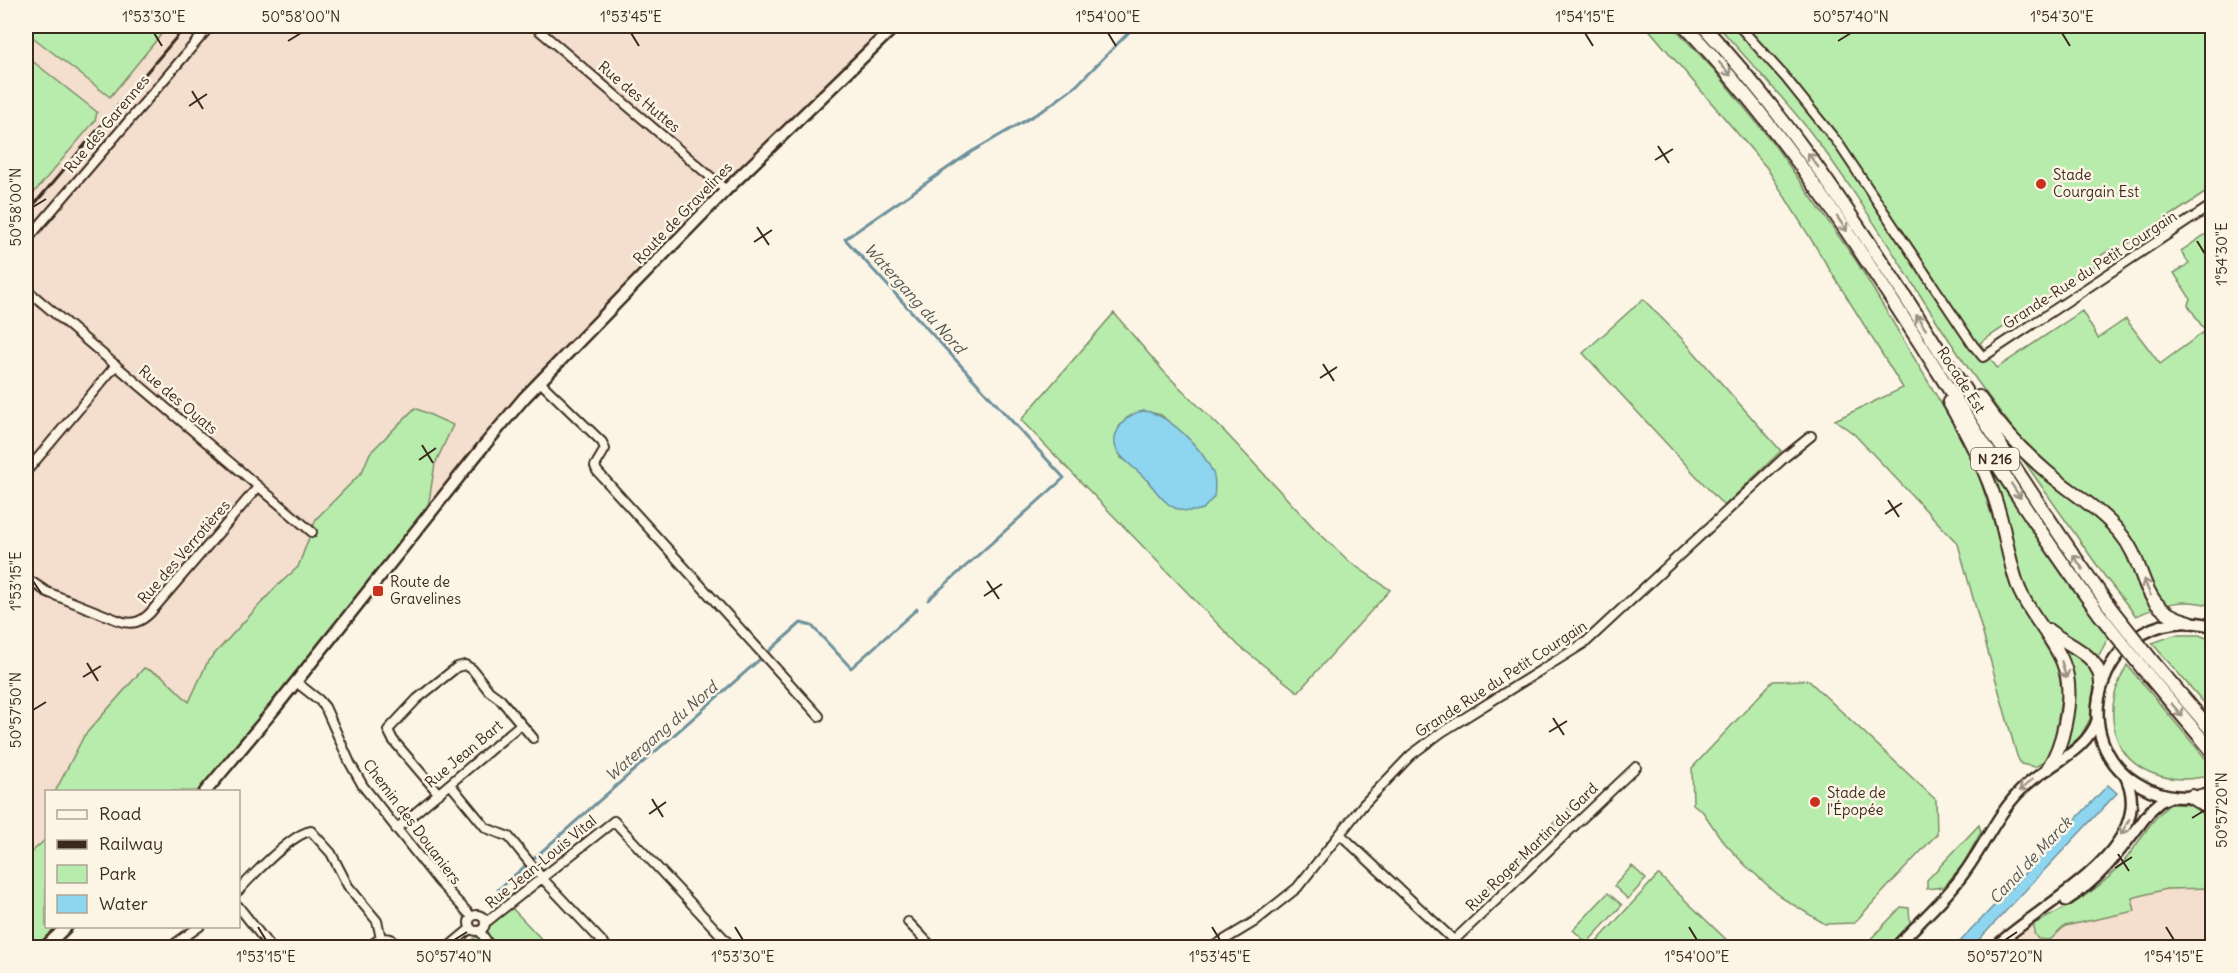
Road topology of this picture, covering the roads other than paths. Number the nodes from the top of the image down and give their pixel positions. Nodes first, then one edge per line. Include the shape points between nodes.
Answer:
1 (210, 26) edge
2 (534, 26) edge
3 (895, 26) edge
4 (1685, 26) edge
5 (1703, 26) edge
6 (1739, 26) edge
7 (726, 190) junction
8 (2212, 205) edge
9 (26, 241) edge
10 (26, 289) edge
11 (1892, 302) junction
12 (116, 365) junction
13 (1953, 372) junction
14 (540, 382) junction
15 (1811, 436) dead end
16 (26, 472) edge
17 (258, 487) junction
18 (312, 532) dead end
19 (26, 578) edge
20 (2106, 612) junction
21 (2037, 619) junction
22 (2190, 622) junction
23 (2212, 626) edge
24 (2148, 666) junction
25 (296, 682) junction
26 (2101, 685) junction
27 (819, 716) dead end
28 (2098, 718) junction
29 (522, 724) junction
30 (2212, 731) edge
31 (533, 738) dead end
32 (2212, 751) edge
33 (1636, 767) dead end
34 (2048, 768) junction
35 (2123, 772) junction
36 (450, 784) junction
37 (207, 790) edge
38 (2212, 793) edge
39 (439, 794) junction
40 (2173, 796) junction
41 (2192, 797) junction
42 (2212, 809) edge
43 (396, 829) junction
44 (1340, 834) junction
45 (542, 878) junction
46 (240, 889) edge
47 (240, 909) edge
48 (472, 917) junction
49 (2031, 918) junction
50 (908, 922) dead end
51 (483, 927) junction
52 (66, 928) edge
53 (199, 928) edge
54 (471, 928) junction
55 (381, 938) junction
56 (1454, 940) junction
57 (44, 948) edge
58 (169, 948) edge
59 (271, 948) edge
60 (368, 948) edge
61 (399, 948) edge
62 (447, 948) edge
63 (491, 948) edge
64 (608, 948) edge
65 (733, 948) edge
66 (933, 948) edge
67 (1211, 948) edge
68 (1446, 948) edge
69 (1462, 948) edge
70 (1896, 948) edge
71 (1994, 948) edge

1 - 9 street, Rue des Garennes
2 - 7 street, Rue des Huttes
3 - 7 main road, Route de Gravelines
4 -> 11 highway, Rocade Est / N 216 via 1778,134
13 -> 5 highway, Rocade Est / N 216 via 1817,165
6 - 8 street, Grande-Rue du Petit Courgain via 1838,143 1983,357
7 - 14 main road, Route de Gravelines
10 - 12 street, Rue des Oyats
11 -> 20 highway, Rocade Est / N 216 via 2038,525
11 - 21 highway via 1975,450 1998,507 2016,580
12 - 16 street
12 - 17 street, Rue des Oyats
20 -> 13 highway, Rocade Est / N 216
22 -> 13 highway via 2159,608 2121,534 2035,462 1971,385
14 - 25 main road, Route de Gravelines via 491,436
14 - 27 street via 602,441 605,449 597,471
15 - 44 street, Grande Rue du Petit Courgain via 1580,648 1411,755
17 - 18 street, Rue des Oyats
17 - 19 street, Rue des Verrotières via 140,621 120,621 47,592
20 - 24 highway, Rocade Est / N 216, bridge
21 - 26 highway via 2093,662
21 -> 34 highway via 2062,661 2068,689 2058,748
22 - 23 main road
22 - 26 main road via 2157,627 2134,638 2116,655
24 - 30 highway, Rocade Est / N 216
24 -> 32 highway, Rocade Est / N 216
25 - 37 main road, Route de Gravelines
25 - 43 street, Chemin des Douaniers via 322,703 358,779
26 - 28 main road
28 - 34 street via 2087,740
28 - 35 main road via 2107,750
29 - 31 street
29 - 36 street, Rue Jean Bart
29 - 39 street via 467,666 454,669 417,699 388,732
33 - 56 street, Rue Roger Martin du Gard
34 -> 70 street via 2013,798 1960,879
35 - 40 main road via 2146,788
35 -> 49 street via 2133,800 2131,816 2122,834 2082,881
36 - 39 street, Rue Jean Bart
36 - 45 street via 483,826 508,837
38 - 41 main road
39 - 43 street, Rue Jean Bart
40 - 41 main road
40 - 49 street via 2151,810 2115,860 2089,885 2064,903
41 - 42 highway
43 - 48 street, Chemin des Douaniers
44 - 56 street
44 - 67 street, Grande Rue du Petit Courgain via 1293,892
45 - 51 street, Rue Jean-Louis Vital
45 - 64 street
45 - 65 street, Rue Jean-Louis Vital via 614,821
46 - 55 street via 288,844 311,831 331,852 348,886 377,921
47 - 59 street
48 - 51 street via 481,916
48 - 54 street
49 - 71 street
50 - 66 street
51 - 54 street via 475,931
51 - 63 street
52 - 57 main road
53 - 58 street
54 - 62 street
55 - 60 street
55 - 61 street via 392,939
56 - 68 street, Rue Roger Martin du Gard
56 - 69 street

